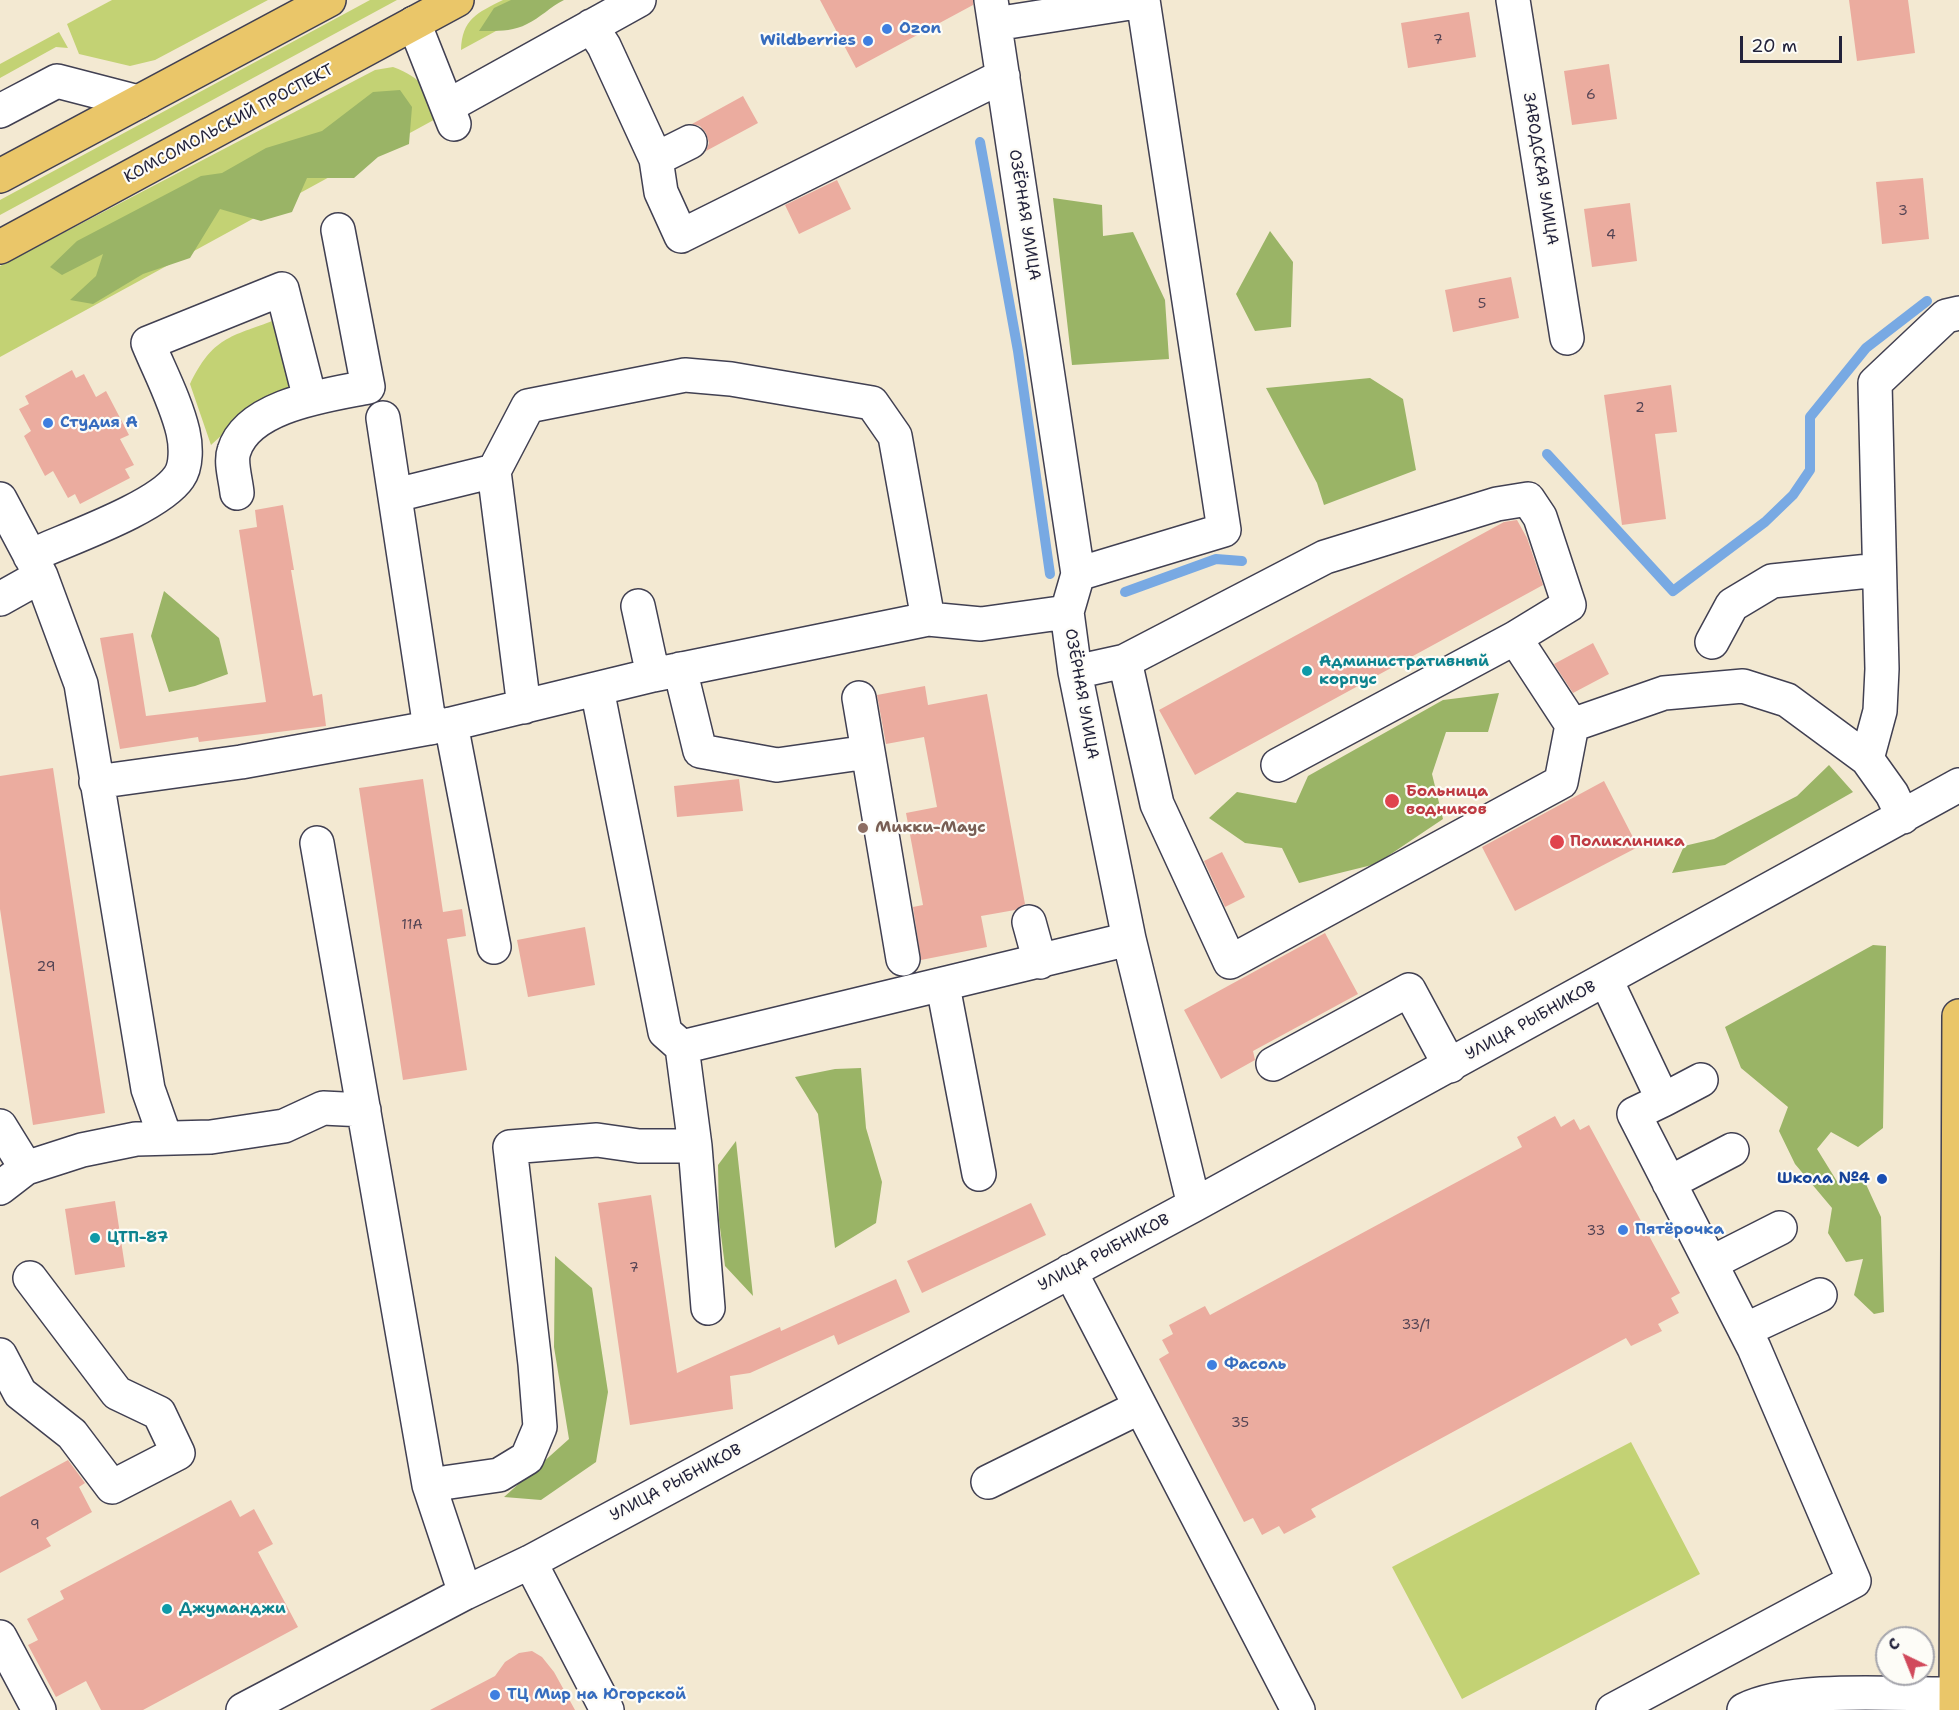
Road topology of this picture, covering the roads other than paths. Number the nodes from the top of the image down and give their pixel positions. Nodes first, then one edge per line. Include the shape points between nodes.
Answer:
1 (329, 0) edge
2 (457, 0) edge
3 (639, 0) edge
4 (1143, 0) edge
5 (1513, 0) edge
6 (993, 12) edge
7 (414, 23) junction
8 (591, 26) junction
9 (1002, 76) junction
10 (138, 102) junction
11 (0, 111) edge
12 (690, 142) dead end
13 (656, 159) junction
14 (0, 176) edge
15 (338, 230) dead end
16 (0, 247) edge
17 (1959, 313) edge
18 (1567, 338) dead end
19 (310, 399) junction
20 (383, 418) dead end
21 (494, 471) junction
22 (237, 493) dead end
23 (396, 495) junction
24 (0, 499) edge
25 (35, 566) junction
26 (1879, 570) junction
27 (1078, 574) junction
28 (0, 599) edge
29 (638, 606) dead end
30 (1067, 612) junction
31 (928, 619) junction
32 (1515, 638) junction
33 (1712, 642) dead end
34 (1125, 661) junction
35 (667, 672) junction
36 (1075, 672) junction
37 (597, 689) junction
38 (859, 698) dead end
39 (524, 707) junction
40 (1572, 725) junction
41 (441, 726) junction
42 (868, 752) junction
43 (1867, 759) junction
44 (1278, 765) dead end
45 (96, 782) junction
46 (1959, 785) edge
47 (1903, 817) junction
48 (317, 843) dead end
49 (1029, 922) dead end
50 (1129, 939) junction
51 (494, 947) dead end
52 (903, 959) dead end
53 (1040, 962) junction
54 (1605, 980) junction
55 (943, 986) junction
56 (1959, 1016) edge
57 (681, 1047) junction
58 (1273, 1064) dead end
59 (1450, 1066) junction
60 (1701, 1080) dead end
61 (1663, 1100) junction
62 (364, 1110) junction
63 (0, 1126) edge
64 (165, 1137) junction
65 (695, 1146) junction
66 (1732, 1150) dead end
67 (26, 1168) junction
68 (979, 1174) dead end
69 (1669, 1183) junction
70 (0, 1188) edge
71 (1194, 1205) junction
72 (1780, 1228) dead end
73 (1711, 1263) junction
74 (1070, 1271) junction
75 (30, 1278) dead end
76 (1820, 1294) dead end
77 (708, 1308) dead end
78 (1745, 1330) junction
79 (0, 1355) edge
80 (1140, 1407) junction
81 (988, 1482) dead end
82 (429, 1485) junction
83 (1958, 1535) edge
84 (530, 1562) junction
85 (465, 1593) junction
86 (0, 1637) edge
87 (1956, 1702) edge
88 (39, 1710) edge
89 (243, 1710) edge
90 (607, 1710) edge
91 (1298, 1710) edge
92 (1613, 1710) edge
93 (1744, 1710) edge

1 - 10 main road
2 - 7 main road, КОМСОМОЛЬСКИЙ ПРОСПЕКТ
3 - 8 street
4 - 6 street
4 - 27 street via 1224,530
5 - 18 street, ЗАВОДСКАЯ УЛИЦА
6 - 9 street, ОЗЁРНАЯ УЛИЦА
7 - 8 street via 451,115
7 - 16 main road, КОМСОМОЛЬСКИЙ ПРОСПЕКТ
8 - 13 street
9 - 13 street via 681,236 661,192
9 - 27 street, ОЗЁРНАЯ УЛИЦА
10 - 11 street via 57,81
10 - 14 main road
12 - 13 street
15 - 19 street via 368,387
17 - 26 street via 1946,316 1875,383
19 - 22 street via 264,416 246,432 233,452
19 - 25 street via 282,289 148,343 183,433 185,458 180,476 166,491
20 - 23 street
21 - 23 street
21 - 31 street via 528,406 685,375 872,403 896,436
21 - 39 street
23 - 41 street
24 - 25 street
25 - 28 street
25 - 45 street via 81,684
26 - 33 street via 1772,581 1732,605
26 - 43 street via 1880,711
27 - 30 street, ОЗЁРНАЯ УЛИЦА
29 - 35 street
30 - 31 street via 981,624
30 - 36 street, ОЗЁРНАЯ УЛИЦА
31 - 35 street
32 - 34 street via 1569,605 1540,517 1528,499 1497,504 1325,557
32 - 40 street
32 - 44 street
34 - 36 street
34 - 40 street via 1157,804 1230,962 1561,782
35 - 37 street
35 - 42 street via 700,751 777,765
36 - 50 street, ОЗЁРНАЯ УЛИЦА
37 - 39 street
37 - 57 street via 665,1032
38 - 42 street
39 - 41 street
40 - 43 street via 1664,693 1743,686 1787,700
41 - 45 street via 241,762
41 - 51 street
42 - 52 street
43 - 47 street
45 - 64 street via 148,1089
46 - 47 street, УЛИЦА РЫБНИКОВ
47 - 54 street, УЛИЦА РЫБНИКОВ
48 - 62 street
49 - 53 street
50 - 53 street
50 - 71 street, ОЗЁРНАЯ УЛИЦА
53 - 55 street
54 - 59 street, УЛИЦА РЫБНИКОВ
54 - 61 street
55 - 57 street
55 - 68 street
56 - 83 main road
57 - 65 street
58 - 59 street via 1409,990
59 - 71 street, УЛИЦА РЫБНИКОВ
60 - 61 street
61 - 69 street via 1634,1114
62 - 64 street via 323,1107 284,1126 211,1137
62 - 82 street
63 - 67 street
64 - 67 street via 136,1138 82,1150
65 - 77 street
65 - 82 street via 639,1146 597,1140 510,1147 540,1427 527,1458 499,1475
66 - 69 street
67 - 70 street
69 - 73 street
71 - 74 street, УЛИЦА РЫБНИКОВ
72 - 73 street
73 - 78 street
74 - 80 street
74 - 84 street, УЛИЦА РЫБНИКОВ
75 - 79 street via 117,1393 159,1413 178,1453 112,1487 72,1434 20,1393
76 - 78 street
78 - 92 street via 1854,1581
80 - 81 street
80 - 91 street
82 - 85 street
83 - 87 main road
84 - 85 street, УЛИЦА РЫБНИКОВ
84 - 90 street
85 - 89 street, УЛИЦА РЫБНИКОВ
86 - 88 street
87 - 93 street via 1830,1695 1764,1700

